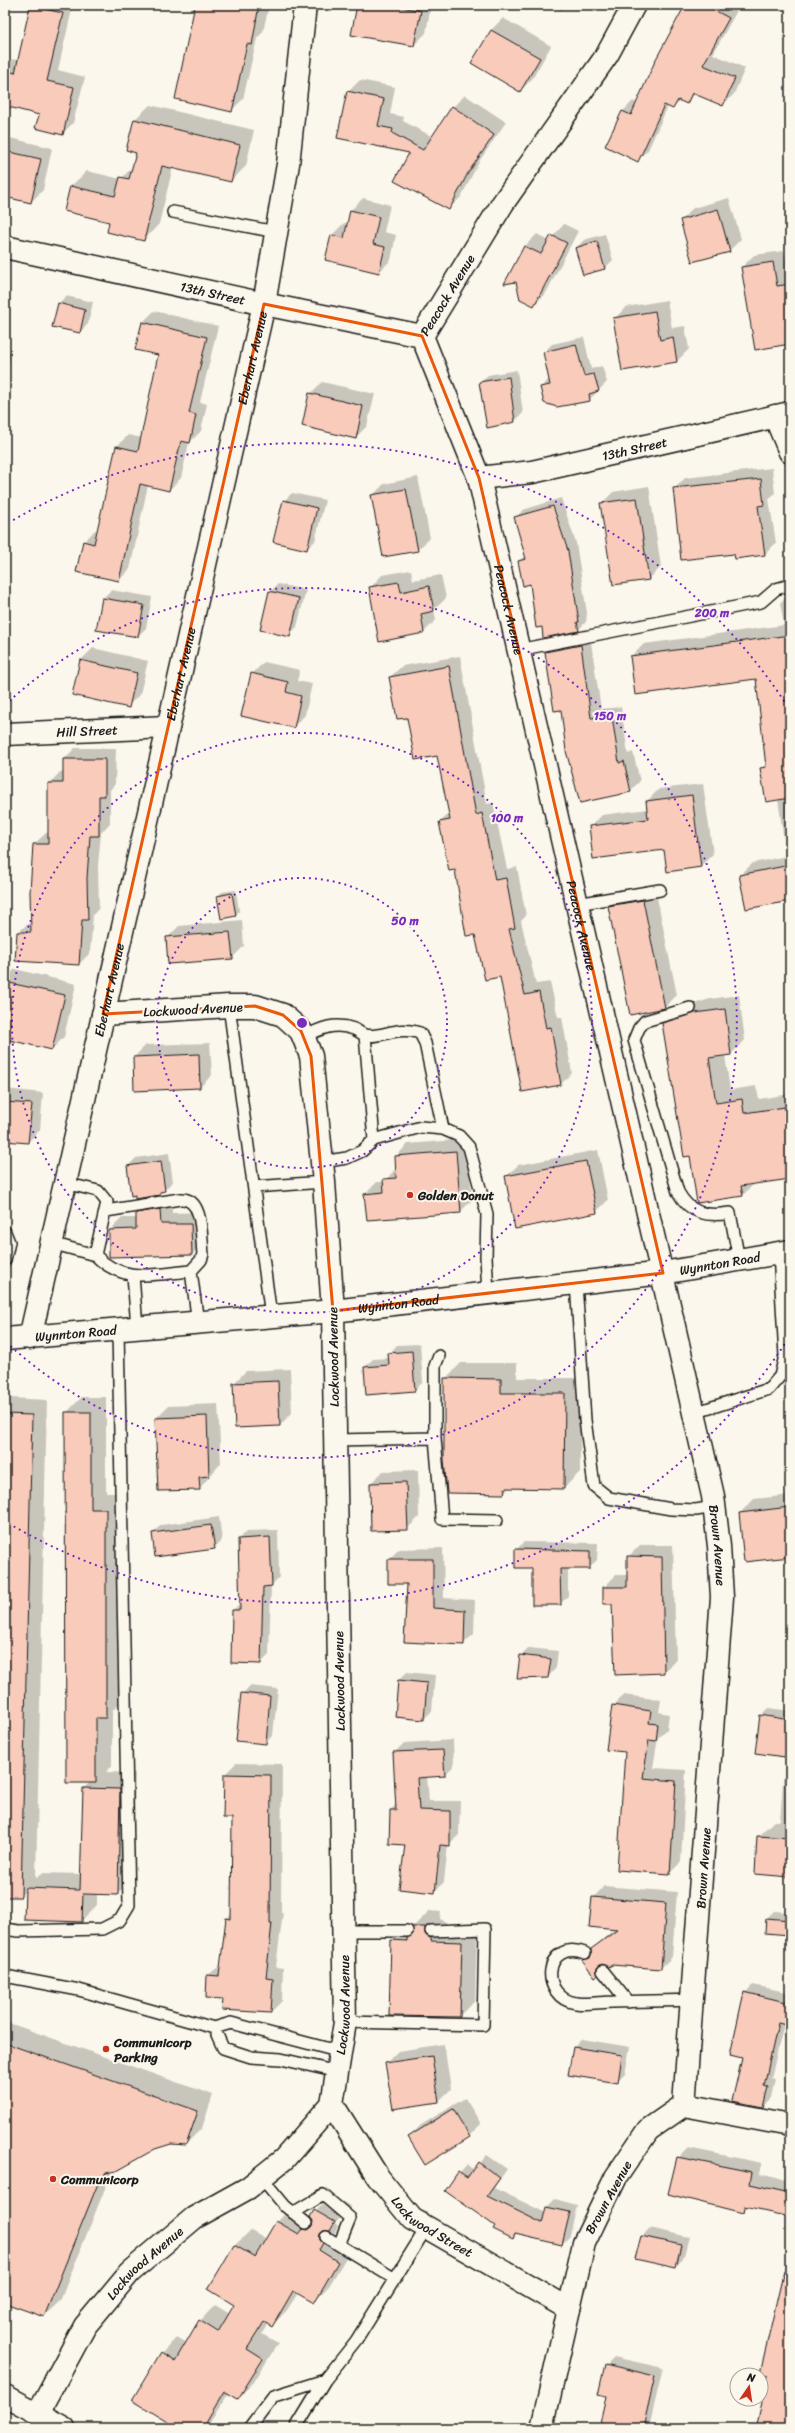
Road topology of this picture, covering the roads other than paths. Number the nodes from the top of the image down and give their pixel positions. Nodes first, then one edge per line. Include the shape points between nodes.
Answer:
1 (305, 5) edge
2 (634, 5) edge
3 (173, 212) dead end
4 (276, 232) junction
5 (5, 247) edge
6 (264, 304) junction
7 (422, 336) junction
8 (783, 415) edge
9 (790, 452) edge
10 (478, 478) junction
11 (790, 585) edge
12 (518, 650) junction
13 (168, 727) junction
14 (5, 734) edge
15 (660, 890) dead end
16 (577, 904) junction
17 (229, 1006) junction
18 (690, 1008) dead end
19 (103, 1014) junction
20 (365, 1035) junction
21 (303, 1038) junction
22 (443, 1129) junction
23 (374, 1140) junction
24 (322, 1172) junction
25 (65, 1183) junction
26 (254, 1187) junction
27 (106, 1210) junction
28 (5, 1232) edge
29 (52, 1243) junction
30 (785, 1252) edge
31 (95, 1254) junction
32 (5, 1260) edge
33 (739, 1260) junction
34 (191, 1271) junction
35 (663, 1273) junction
36 (132, 1275) junction
37 (576, 1283) junction
38 (488, 1293) junction
39 (333, 1311) junction
40 (271, 1316) junction
41 (198, 1323) junction
42 (787, 1324) edge
43 (127, 1329) junction
44 (30, 1338) junction
45 (5, 1339) edge
46 (439, 1356) dead end
47 (694, 1413) junction
48 (436, 1438) junction
49 (335, 1440) junction
50 (714, 1507) junction
51 (497, 1520) dead end
52 (5, 1928) edge
53 (344, 1931) junction
54 (407, 1931) dead end
55 (431, 1931) dead end
56 (585, 1953) dead end
57 (603, 1971) dead end
58 (5, 1976) edge
59 (693, 2000) junction
60 (628, 2002) junction
61 (346, 2022) junction
62 (214, 2028) junction
63 (339, 2062) junction
64 (332, 2104) junction
65 (684, 2105) junction
66 (790, 2125) edge
67 (261, 2177) junction
68 (293, 2213) junction
69 (306, 2224) dead end
70 (427, 2227) junction
71 (326, 2237) dead end
72 (339, 2245) junction
73 (395, 2279) junction
74 (569, 2309) junction
75 (325, 2380) junction
76 (5, 2396) edge
77 (38, 2413) junction
78 (298, 2427) edge
79 (64, 2428) edge
80 (250, 2428) edge
81 (542, 2428) edge

1 - 4 street, Eberhart Avenue via 288,164
2 - 7 street, Peacock Avenue via 608,55 503,203
3 - 4 lane
4 - 6 street, Eberhart Avenue
5 - 6 street, 13th Street
6 - 7 street, 13th Street
6 - 13 street, Eberhart Avenue
7 - 10 street, Peacock Avenue
8 - 9 street
8 - 10 street, 13th Street via 532,472
10 - 12 street, Peacock Avenue
11 - 12 lane via 776,589 761,602
12 - 16 street, Peacock Avenue
13 - 14 street, Hill Street
13 - 19 street, Eberhart Avenue
15 - 16 lane
16 - 35 street, Peacock Avenue
17 - 19 street, Lockwood Avenue
17 - 21 street, Lockwood Avenue via 256,1006 283,1015 301,1031
17 - 26 lane
18 - 33 lane via 645,1021 638,1028 634,1040 678,1192 683,1201 698,1212 714,1216 730,1213
19 - 25 street, Eberhart Avenue
20 - 21 lane via 344,1026 332,1025 317,1029
20 - 22 lane via 409,1029 420,1033 425,1043
20 - 23 lane
21 - 24 street, Lockwood Avenue via 311,1056
22 - 23 lane via 421,1127
22 - 38 lane via 459,1136 469,1147 487,1214
23 - 24 lane via 362,1151
24 - 26 lane
24 - 39 street, Lockwood Avenue
25 - 27 lane via 98,1191 107,1202
25 - 29 street, Eberhart Avenue
26 - 40 lane
27 - 31 lane
27 - 34 lane via 180,1198 194,1202 203,1254
28 - 32 lane via 9,1242
29 - 31 lane
29 - 44 street, Eberhart Avenue
30 - 33 street, Wynnton Road
30 - 42 lane
31 - 36 lane via 106,1266
33 - 35 street, Wynnton Road
34 - 36 lane
34 - 41 lane
35 - 37 street, Wynnton Road
35 - 47 street, Brown Avenue
36 - 43 lane
37 - 38 street, Wynnton Road
37 - 50 lane via 586,1428 594,1486 609,1498 663,1508 696,1510
38 - 39 street, Wynnton Road
39 - 40 street, Wynnton Road
39 - 49 street, Lockwood Avenue
40 - 41 street, Wynnton Road
41 - 43 street, Wynnton Road
42 - 47 lane via 785,1356 780,1376 769,1389
43 - 44 street, Wynnton Road
43 - 52 lane via 129,1905 120,1920 102,1929 18,1931
44 - 45 street, Wynnton Road
46 - 48 lane via 435,1366
47 - 50 street, Brown Avenue
48 - 49 lane
48 - 51 lane via 442,1519
49 - 53 street, Lockwood Avenue
50 - 59 street, Brown Avenue via 722,1596
53 - 54 lane
53 - 61 street, Lockwood Avenue
55 - 61 lane via 486,1929 483,2025
56 - 60 lane via 576,1950 565,1951 556,1957 551,1967 551,1981 557,1993 575,2003
57 - 60 lane
58 - 62 lane via 79,1990
59 - 60 lane
59 - 65 street, Brown Avenue
61 - 63 street, Lockwood Avenue
62 - 63 lane via 231,2023
62 - 63 lane via 223,2048 251,2057
63 - 64 street, Lockwood Avenue
64 - 67 street, Lockwood Avenue via 284,2159
64 - 70 street, Lockwood Street via 390,2194 412,2219
65 - 66 street
65 - 74 street, Brown Avenue via 648,2130 616,2177 584,2243
67 - 68 lane
67 - 77 street, Lockwood Avenue via 248,2188 194,2218 130,2272 84,2326
68 - 69 lane
68 - 72 lane via 323,2195 350,2218
70 - 73 lane
70 - 74 street, Lockwood Street
71 - 72 lane
72 - 73 lane
73 - 75 lane via 356,2341
74 - 81 street, Brown Avenue
75 - 78 lane
75 - 80 lane via 274,2396
76 - 77 street
77 - 79 street

